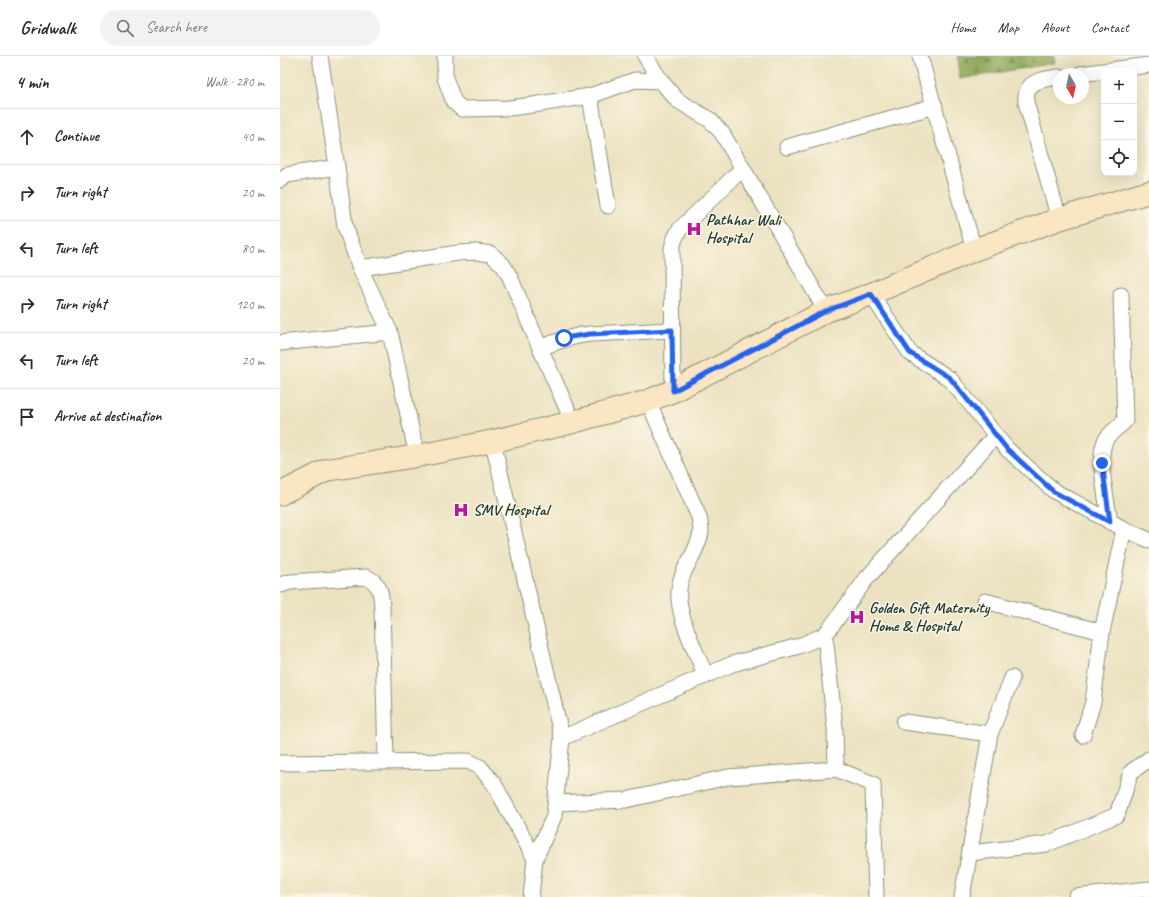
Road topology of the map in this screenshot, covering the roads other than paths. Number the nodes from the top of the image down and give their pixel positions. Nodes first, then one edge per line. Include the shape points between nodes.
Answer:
1 (320, 56) edge
2 (444, 56) edge
3 (645, 56) edge
4 (920, 56) edge
5 (1149, 65) edge
6 (1089, 73) edge
7 (1053, 78) edge
8 (660, 81) junction
9 (590, 96) junction
10 (935, 106) junction
11 (788, 147) dead end
12 (337, 167) junction
13 (742, 169) junction
14 (280, 180) edge
15 (1149, 192) edge
16 (608, 206) dead end
17 (1059, 219) junction
18 (974, 250) junction
19 (360, 268) junction
20 (871, 294) junction
21 (1121, 295) dead end
22 (826, 311) junction
23 (672, 330) junction
24 (390, 332) junction
25 (280, 343) edge
26 (540, 348) junction
27 (673, 391) junction
28 (648, 401) junction
29 (573, 422) junction
30 (996, 435) junction
31 (494, 441) junction
32 (418, 456) junction
33 (280, 494) edge
34 (1110, 522) junction
35 (1124, 529) junction
36 (1149, 540) edge
37 (280, 585) edge
38 (985, 601) dead end
39 (1102, 632) junction
40 (825, 635) junction
41 (706, 676) junction
42 (1012, 678) dead end
43 (904, 722) dead end
44 (990, 734) junction
45 (1083, 735) dead end
46 (562, 738) junction
47 (1149, 760) edge
48 (386, 761) junction
49 (280, 763) edge
50 (836, 769) junction
51 (556, 803) junction
52 (970, 853) junction
53 (535, 859) junction
54 (1149, 889) edge
55 (531, 897) edge
56 (876, 897) edge
57 (962, 897) edge
58 (1076, 897) edge

1 - 12 street
2 - 9 street via 446,78 454,102 462,109 509,108
3 - 8 street
4 - 10 street
5 - 6 street
7 - 17 street via 1036,82 1028,87 1025,94
8 - 9 street via 635,80
8 - 13 street via 677,100 710,120 722,133
9 - 16 street
10 - 11 street
10 - 18 street
12 - 14 street via 287,175
12 - 19 street via 345,226
13 - 22 street
13 - 23 street via 680,228 675,238 672,248
15 - 17 main road
17 - 18 main road
18 - 20 main road
19 - 24 street
19 - 26 street via 458,253 491,254 503,265 510,277
20 - 22 main road
20 - 30 street via 910,353 950,378
21 - 34 street via 1124,421 1105,440 1102,450
22 - 27 main road
23 - 26 street via 583,334 564,338
23 - 27 street
24 - 25 street
24 - 32 street
26 - 29 street
27 - 28 main road
28 - 29 main road
28 - 41 street via 699,517 699,540 682,575 678,600
29 - 31 main road
30 - 34 street via 1007,449 1054,492
30 - 40 street via 867,578
31 - 32 main road
31 - 46 street
32 - 33 main road via 327,470
34 - 35 street
35 - 36 street
35 - 39 street
37 - 48 street via 290,582 366,577 378,585 382,606
38 - 39 street
39 - 45 street via 1093,702
40 - 41 street via 799,646 732,664
40 - 50 street via 836,728
41 - 46 street
42 - 44 street
43 - 44 street
44 - 52 street
46 - 51 street
47 - 52 street via 1131,772 1117,815 1047,844
48 - 49 street
48 - 53 street via 468,761 480,767 494,784
50 - 51 street via 728,777 626,800
50 - 56 street via 873,784
51 - 53 street via 554,816
52 - 57 street
53 - 55 street
54 - 58 street

